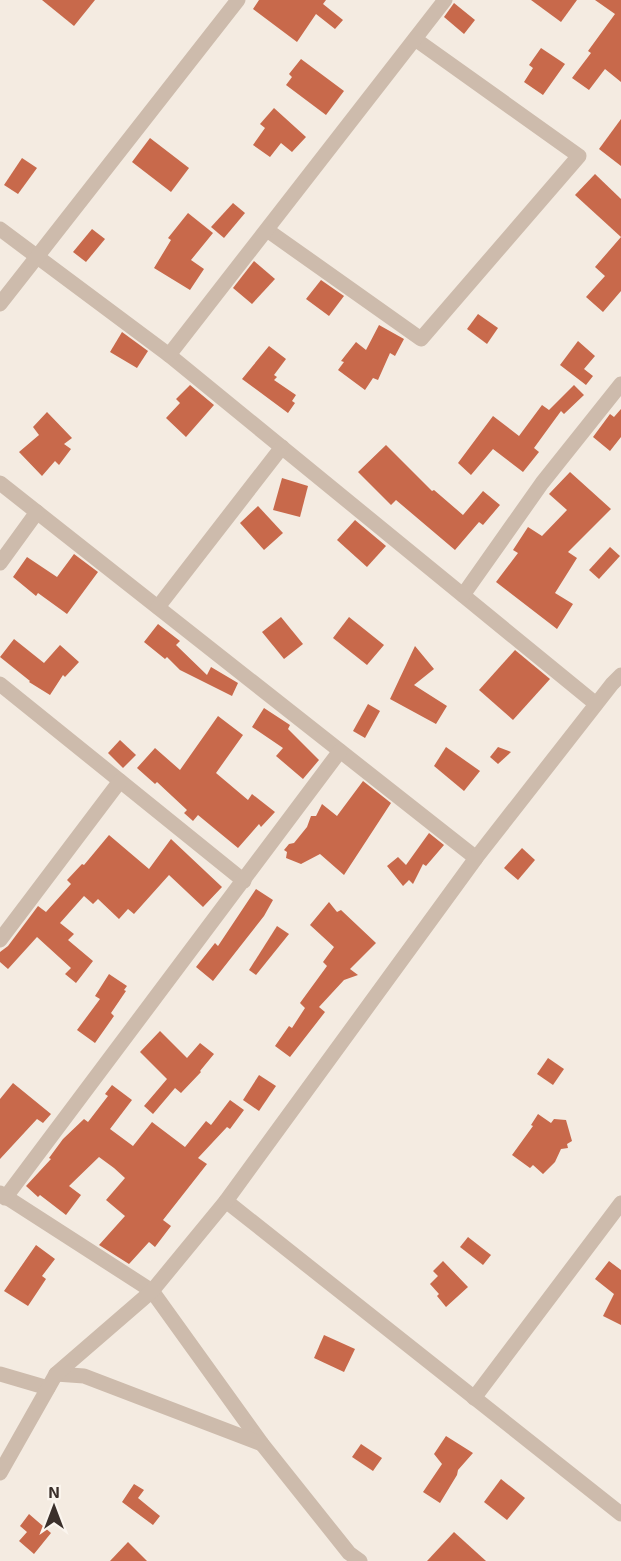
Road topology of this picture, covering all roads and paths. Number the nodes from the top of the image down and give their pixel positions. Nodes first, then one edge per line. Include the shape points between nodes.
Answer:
1 (238, 0) edge
2 (445, 0) edge
3 (415, 39) junction
4 (0, 229) edge
5 (267, 230) junction
6 (37, 256) junction
7 (0, 304) edge
8 (169, 355) junction
9 (621, 384) edge
10 (282, 447) junction
11 (0, 483) edge
12 (37, 513) junction
13 (0, 563) edge
14 (463, 595) junction
15 (158, 607) junction
16 (621, 675) edge
17 (0, 684) edge
18 (596, 704) junction
19 (340, 751) junction
20 (120, 781) junction
21 (476, 858) junction
22 (244, 881) junction
23 (0, 940) edge
24 (3, 1195) edge
25 (226, 1201) junction
26 (621, 1203) edge
27 (152, 1291) junction
28 (0, 1374) edge
29 (56, 1374) junction
30 (48, 1388) junction
31 (474, 1398) junction
32 (262, 1444) junction
33 (0, 1473) edge
34 (621, 1514) edge
35 (360, 1561) edge

1 - 6 street
2 - 3 street
3 - 5 street
3 - 5 street via 579,156 421,339
4 - 6 street
5 - 8 street
6 - 7 street
6 - 8 street
8 - 10 street
9 - 14 street via 542,483
10 - 14 street
10 - 15 street
11 - 12 street
12 - 13 street
12 - 15 street
14 - 18 street
15 - 19 street
16 - 18 street
17 - 20 street
18 - 21 street
19 - 21 street
19 - 22 street
20 - 22 street
20 - 23 street
21 - 25 street
22 - 24 street
24 - 27 street
25 - 27 street
25 - 31 street
26 - 31 street
27 - 29 street
27 - 32 street
28 - 30 street
29 - 30 street
29 - 32 street via 84,1376
30 - 33 street
31 - 34 street
32 - 35 street via 349,1553

